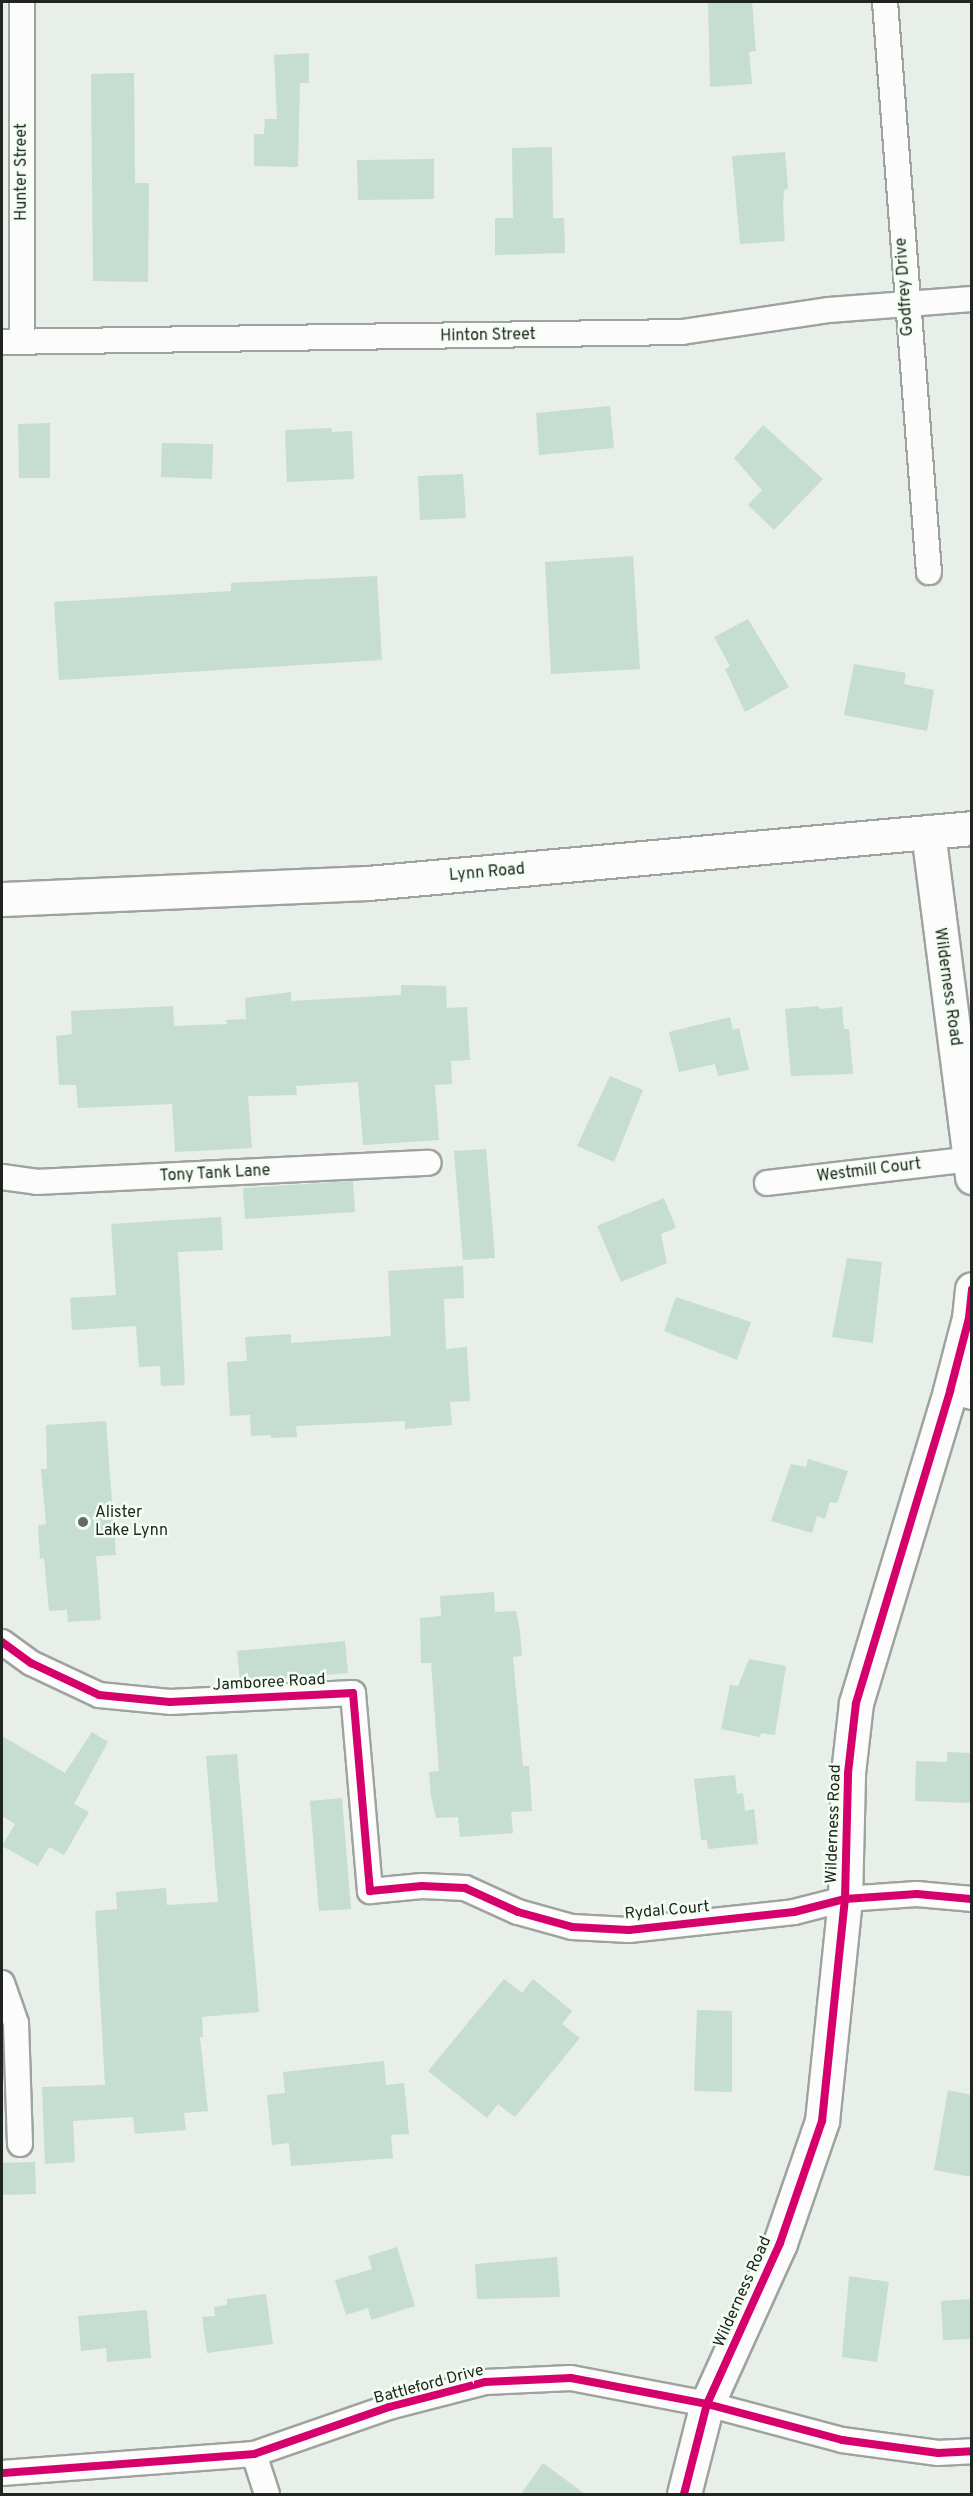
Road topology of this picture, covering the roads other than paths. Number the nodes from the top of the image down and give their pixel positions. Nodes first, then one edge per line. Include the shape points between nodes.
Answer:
1 (22, 2) edge
2 (885, 2) edge
3 (972, 299) edge
4 (905, 302) junction
5 (12, 342) edge
6 (929, 572) dead end
7 (972, 828) edge
8 (928, 832) junction
9 (2, 899) edge
10 (429, 1163) dead end
11 (971, 1165) edge
12 (2, 1177) edge
13 (767, 1183) dead end
14 (972, 1289) edge
15 (961, 1394) edge
16 (2, 1642) edge
17 (370, 1891) joint
18 (845, 1899) junction
19 (972, 1899) edge
20 (2, 1983) edge
21 (20, 2144) dead end
22 (707, 2404) junction
23 (972, 2451) edge
24 (254, 2454) junction
25 (2, 2473) edge
26 (267, 2494) edge
27 (684, 2494) edge

1 - 5 street, Hunter Street
2 - 4 street, Godfrey Drive
3 - 4 street, Hinton Street
4 - 5 street, Hinton Street via 660,333
4 - 6 street, Godfrey Drive
7 - 8 street, Lynn Road
8 - 9 street, Lynn Road via 368,883
8 - 11 street, Wilderness Road
10 - 12 street, Tony Tank Lane via 36,1182
11 - 13 street, Westmill Court
14 - 15 street, Wilderness Road
15 - 18 street, Wilderness Road via 856,1703 848,1773
16 - 17 street, Jamboree Road via 31,1663 99,1695 170,1702 353,1693
17 - 18 street, Rydal Court via 422,1886 465,1888 518,1912 572,1927 629,1930 794,1912
18 - 19 street, Rydal Court via 917,1894
18 - 22 street, Wilderness Road via 822,2121 780,2243
20 - 21 street via 15,2023
22 - 23 street, Battleford Drive via 842,2440 938,2453
22 - 24 street, Battleford Drive via 571,2378 485,2382 389,2407
22 - 27 street, Wilderness Road
24 - 25 street, Battleford Drive
24 - 26 street

